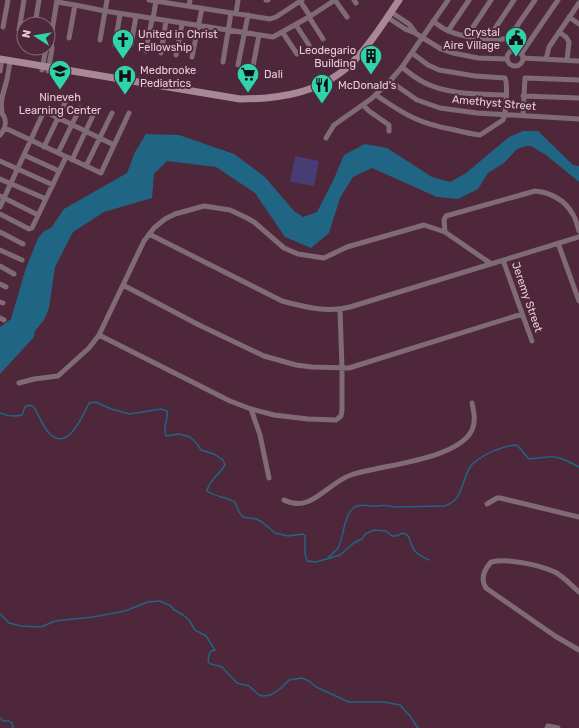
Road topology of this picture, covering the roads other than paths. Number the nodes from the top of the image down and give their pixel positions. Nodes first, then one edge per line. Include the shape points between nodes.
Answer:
1 (8, 0) edge
2 (24, 0) edge
3 (39, 0) edge
4 (107, 0) edge
5 (149, 0) edge
6 (190, 0) edge
7 (238, 0) edge
8 (335, 0) edge
9 (399, 0) edge
10 (448, 0) edge
11 (469, 0) edge
12 (491, 0) edge
13 (514, 0) edge
14 (535, 0) edge
15 (558, 0) edge
16 (57, 1) edge
17 (156, 1) junction
18 (301, 1) edge
19 (579, 3) edge
20 (75, 5) junction
21 (189, 6) junction
22 (202, 8) junction
23 (105, 11) junction
24 (233, 13) junction
25 (120, 14) junction
26 (389, 15) junction
27 (21, 16) edge
28 (36, 16) edge
29 (54, 16) edge
30 (136, 16) junction
31 (248, 16) junction
32 (309, 17) junction
33 (347, 17) dead end
34 (569, 17) junction
35 (152, 19) junction
36 (166, 21) junction
37 (433, 21) junction
38 (182, 24) junction
39 (579, 24) edge
40 (296, 25) junction
41 (3, 26) dead end
42 (198, 26) junction
43 (228, 31) junction
44 (448, 31) junction
45 (559, 32) junction
46 (244, 33) junction
47 (283, 33) junction
48 (259, 35) junction
49 (467, 36) junction
50 (422, 37) junction
51 (69, 38) dead end
52 (323, 39) dead end
53 (488, 39) junction
54 (100, 40) dead end
55 (115, 45) dead end
56 (131, 45) dead end
57 (309, 45) dead end
58 (146, 51) dead end
59 (161, 53) dead end
60 (412, 53) junction
61 (297, 54) dead end
62 (176, 55) dead end
63 (46, 56) edge
64 (50, 56) edge
65 (522, 56) junction
66 (192, 57) dead end
67 (507, 59) junction
68 (546, 59) junction
69 (566, 60) junction
70 (1, 61) edge
71 (579, 61) edge
72 (224, 62) dead end
73 (10, 63) junction
74 (238, 65) dead end
75 (253, 66) dead end
76 (402, 67) junction
77 (46, 69) junction
78 (0, 71) edge
79 (579, 80) edge
80 (390, 81) junction
81 (376, 95) junction
82 (506, 95) junction
83 (523, 96) junction
84 (579, 98) edge
85 (65, 103) dead end
86 (363, 105) junction
87 (80, 108) dead end
88 (96, 109) dead end
89 (1, 111) edge
90 (112, 113) dead end
91 (129, 113) dead end
92 (505, 115) junction
93 (523, 116) junction
94 (58, 117) junction
95 (579, 118) edge
96 (72, 124) junction
97 (5, 128) junction
98 (86, 131) junction
99 (389, 131) dead end
100 (0, 135) edge
101 (100, 137) junction
102 (326, 138) dead end
103 (31, 140) junction
104 (114, 144) junction
105 (44, 146) junction
106 (58, 153) junction
107 (24, 155) junction
108 (66, 158) junction
109 (72, 160) junction
110 (0, 161) edge
111 (86, 166) junction
112 (18, 169) junction
113 (59, 171) junction
114 (0, 179) edge
115 (11, 184) junction
116 (53, 185) junction
117 (2, 197) edge
118 (46, 200) junction
119 (0, 207) edge
120 (0, 214) edge
121 (38, 215) junction
122 (579, 231) edge
123 (0, 232) edge
124 (446, 232) junction
125 (149, 234) junction
126 (579, 237) edge
127 (558, 243) junction
128 (23, 244) dead end
129 (0, 250) edge
130 (22, 260) dead end
131 (503, 260) junction
132 (490, 263) junction
133 (0, 266) edge
134 (14, 274) dead end
135 (0, 284) edge
136 (123, 286) junction
137 (6, 288) dead end
138 (579, 301) edge
139 (340, 308) junction
140 (522, 314) junction
141 (99, 335) junction
142 (532, 341) dead end
143 (342, 368) junction
144 (19, 383) dead end
145 (472, 403) dead end
146 (251, 409) junction
147 (269, 478) dead end
148 (284, 500) dead end
149 (487, 504) dead end
150 (579, 517) edge
151 (579, 592) edge
152 (579, 650) edge
153 (547, 727) edge
154 (558, 728) edge

1 - 41 street
2 - 27 street
3 - 28 street
4 - 23 street
5 - 17 street
6 - 21 street
7 - 24 street
8 - 32 street
8 - 33 street
9 - 26 main road
10 - 37 street
11 - 44 street
12 - 49 street
13 - 53 street
14 - 53 street via 506,40
15 - 65 street
16 - 20 street
16 - 29 street
17 - 21 street
17 - 35 street
18 - 31 street via 274,18
18 - 32 street
19 - 34 street
20 - 23 street
20 - 51 street
21 - 22 street
22 - 24 street
22 - 42 street
23 - 25 street
23 - 54 street
24 - 31 street
24 - 43 street
25 - 30 street
25 - 55 street
26 - 50 street via 408,24
26 - 77 main road via 374,38 350,65 329,80 304,92 275,98 240,99
30 - 35 street
30 - 56 street
31 - 46 street
32 - 40 street
32 - 52 street
34 - 39 street
34 - 45 street
35 - 36 street
35 - 58 street
36 - 38 street
36 - 59 street
37 - 44 street
37 - 50 street
38 - 42 street
38 - 62 street
40 - 47 street
40 - 57 street
42 - 43 street
42 - 66 street
43 - 46 street
43 - 72 street
44 - 49 street
45 - 68 street via 549,47
45 - 69 street via 569,42
46 - 48 street
46 - 74 street
47 - 48 street via 273,37
47 - 61 street
48 - 75 street
49 - 53 street
50 - 60 street
50 - 67 street via 453,53 478,58
60 - 76 street
60 - 82 street via 439,70 505,78
63 - 77 street
64 - 77 street
65 - 67 street via 517,51 512,51
65 - 67 street via 521,63 514,66
65 - 68 street
68 - 69 street
69 - 71 street
70 - 73 main road
70 - 78 street
73 - 77 main road
73 - 89 street via 0,104
76 - 80 street
76 - 82 street via 435,88 465,93
79 - 83 street via 525,78
80 - 81 street
80 - 92 street, Amethyst Street via 426,104
81 - 86 street
81 - 92 street via 404,114 424,123 476,134 484,133 503,120
82 - 92 street
83 - 84 street
83 - 93 street
85 - 94 street
86 - 99 street via 389,125
86 - 102 street via 334,125
87 - 96 street
88 - 98 street
89 - 97 street via 5,119
90 - 101 street
91 - 104 street
92 - 93 street, Amethyst Street
93 - 95 street, Amethyst Street
94 - 96 street
94 - 103 street via 44,111
94 - 105 street
96 - 98 street
96 - 106 street
97 - 100 street
97 - 103 street
98 - 101 street
98 - 109 street
101 - 104 street
101 - 111 street
103 - 105 street
103 - 107 street
104 - 111 street via 101,173
105 - 106 street
106 - 108 street
107 - 112 street
107 - 113 street
108 - 109 street
108 - 113 street
109 - 111 street
110 - 112 street
112 - 115 street
112 - 116 street
113 - 116 street
114 - 115 street
115 - 117 street
115 - 118 street
116 - 118 street
117 - 119 street
117 - 121 street
118 - 121 street
120 - 121 street via 29,229
122 - 124 street via 573,213 565,204 548,194 535,191 446,216
123 - 128 street
124 - 125 street via 421,225 347,247 324,258 298,254 284,248 254,222 243,216 230,210 204,206 170,216
124 - 132 street
125 - 136 street
125 - 139 street via 282,301 319,308
126 - 127 street
127 - 131 street
127 - 138 street
129 - 130 street
131 - 132 street
131 - 140 street, Jeremy Street
132 - 139 street
133 - 134 street
135 - 137 street
136 - 141 street
136 - 143 street via 264,356 296,365
139 - 143 street
140 - 142 street, Jeremy Street
140 - 143 street via 367,363
141 - 144 street via 84,353 58,376
141 - 146 street
143 - 146 street via 342,410 341,416 336,420 303,419
145 - 148 street via 474,421 471,432 454,448 400,465 351,475 304,504 292,504
146 - 147 street via 260,435
149 - 150 street via 500,498
151 - 152 street via 555,572 519,562 490,562 483,576 486,588
153 - 154 street

